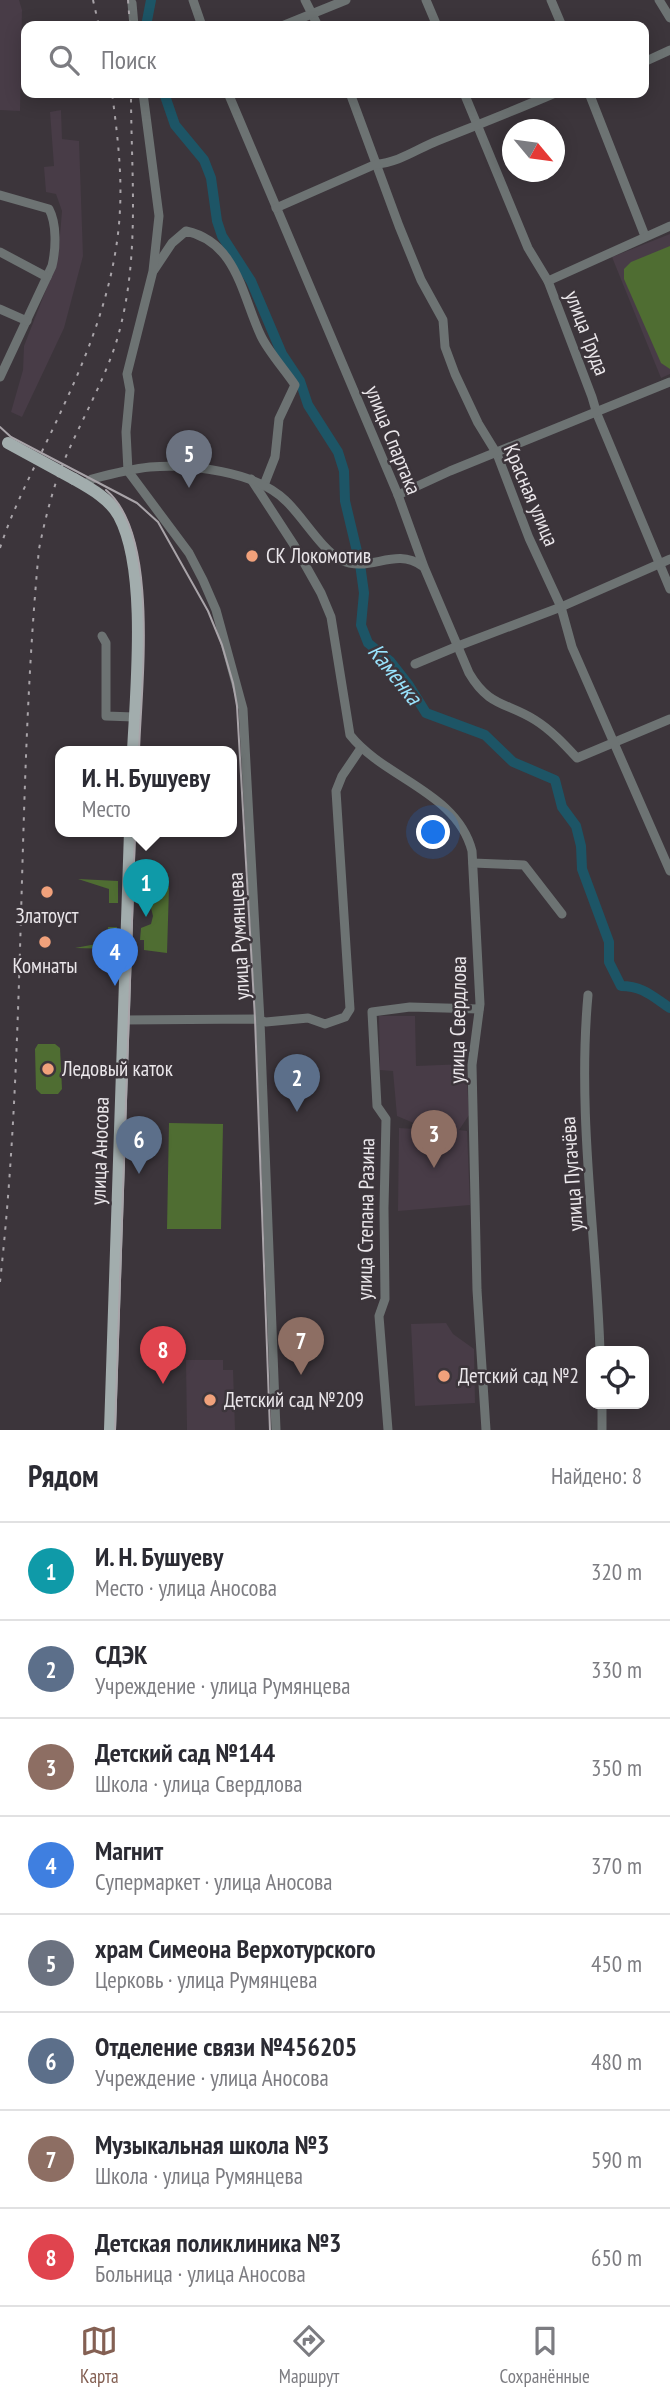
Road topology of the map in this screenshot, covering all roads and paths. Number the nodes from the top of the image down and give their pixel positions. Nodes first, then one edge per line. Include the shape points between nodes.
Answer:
1 (192, 0) edge
2 (305, 0) edge
3 (345, 0) edge
4 (426, 0) edge
5 (551, 0) edge
6 (659, 0) edge
7 (132, 3) dead end
8 (312, 15) junction
9 (670, 18) edge
10 (134, 21) edge
11 (200, 21) edge
12 (296, 21) edge
13 (315, 21) edge
14 (435, 21) edge
15 (560, 21) edge
16 (670, 50) edge
17 (649, 60) edge
18 (144, 98) edge
19 (230, 98) edge
20 (351, 98) edge
21 (466, 98) edge
22 (543, 98) edge
23 (591, 98) edge
24 (478, 126) junction
25 (376, 164) junction
26 (0, 195) edge
27 (276, 208) junction
28 (670, 226) edge
29 (645, 236) junction
30 (0, 252) edge
31 (153, 271) junction
32 (47, 277) junction
33 (548, 281) junction
34 (0, 309) edge
35 (27, 321) junction
36 (0, 377) edge
37 (670, 382) edge
38 (597, 414) junction
39 (4, 440) edge
40 (497, 454) junction
41 (128, 471) junction
42 (251, 479) junction
43 (80, 482) junction
44 (264, 485) junction
45 (398, 495) junction
46 (412, 535) junction
47 (399, 557) junction
48 (670, 559) edge
49 (660, 564) junction
50 (424, 567) junction
51 (670, 589) edge
52 (561, 607) junction
53 (102, 636) dead end
54 (458, 646) junction
55 (415, 664) dead end
56 (134, 717) junction
57 (670, 719) edge
58 (615, 742) junction
59 (133, 746) edge
60 (361, 748) junction
61 (130, 837) edge
62 (473, 863) junction
63 (670, 871) edge
64 (562, 914) dead end
65 (588, 995) dead end
66 (480, 1009) junction
67 (124, 1020) junction
68 (260, 1021) junction
69 (600, 1346) edge
70 (601, 1409) edge
71 (110, 1430) edge
72 (276, 1430) edge
73 (388, 1430) edge
74 (486, 1430) edge
75 (602, 1430) edge

1 - 11 street
2 - 8 street
3 - 8 street
4 - 14 street
5 - 15 street
6 - 9 street
7 - 10 street
8 - 12 street
8 - 13 street
16 - 17 street
18 - 31 street via 159,216
19 - 27 street, улица Спартака
20 - 25 street, Красная улица
21 - 24 street, улица Труда
22 - 24 street
23 - 29 street
24 - 25 street via 390,163
24 - 33 street, улица Труда via 528,248
25 - 27 street
25 - 40 street, Красная улица via 421,280 443,320 454,374
26 - 32 street via 49,209 54,218 55,256
27 - 45 street, улица Спартака
28 - 29 street
29 - 33 street
30 - 32 street
31 - 41 street via 127,374
31 - 44 street via 186,231 222,250 236,270 260,334 295,385 279,419 275,457
32 - 35 street
33 - 38 street, улица Труда
34 - 35 street
35 - 36 street
37 - 38 street
38 - 40 street
38 - 49 street, улица Труда
39 - 43 main road, bridge
40 - 45 street
40 - 52 street, Красная улица
41 - 42 street via 194,469
41 - 43 street
41 - 68 street, улица Румянцева via 203,580 238,685 247,752
42 - 44 street
42 - 60 street via 294,545 331,617 346,719
43 - 56 main road via 112,506 128,540 137,614
44 - 47 street via 290,504 338,559 372,563
45 - 46 street, улица Спартака
46 - 47 street
46 - 50 street, улица Спартака
47 - 50 street
48 - 49 street
49 - 51 street, улица Труда
49 - 52 street
50 - 54 street, улица Спартака
52 - 54 street
52 - 58 street, Красная улица via 572,647
53 - 56 street via 106,643 106,716
54 - 55 street
54 - 58 street, улица Спартака via 469,673 486,696 536,720 577,758
56 - 59 main road
57 - 58 street
58 - 63 street, Красная улица
60 - 62 street, улица Свердлова via 459,821 468,836
60 - 68 street via 336,791 350,1009 345,1017 324,1024 307,1018
61 - 67 main road, улица Аносова
62 - 64 street via 524,866
62 - 66 street, улица Свердлова
65 - 69 street, улица Пугачёва via 584,1085
66 - 73 street, улица Степана Разина via 410,1007 372,1012 377,1106 386,1119 385,1299 379,1316
66 - 74 street, улица Свердлова via 472,1065 477,1290
67 - 68 street
67 - 71 main road, улица Аносова
68 - 72 street, улица Румянцева
70 - 75 street

